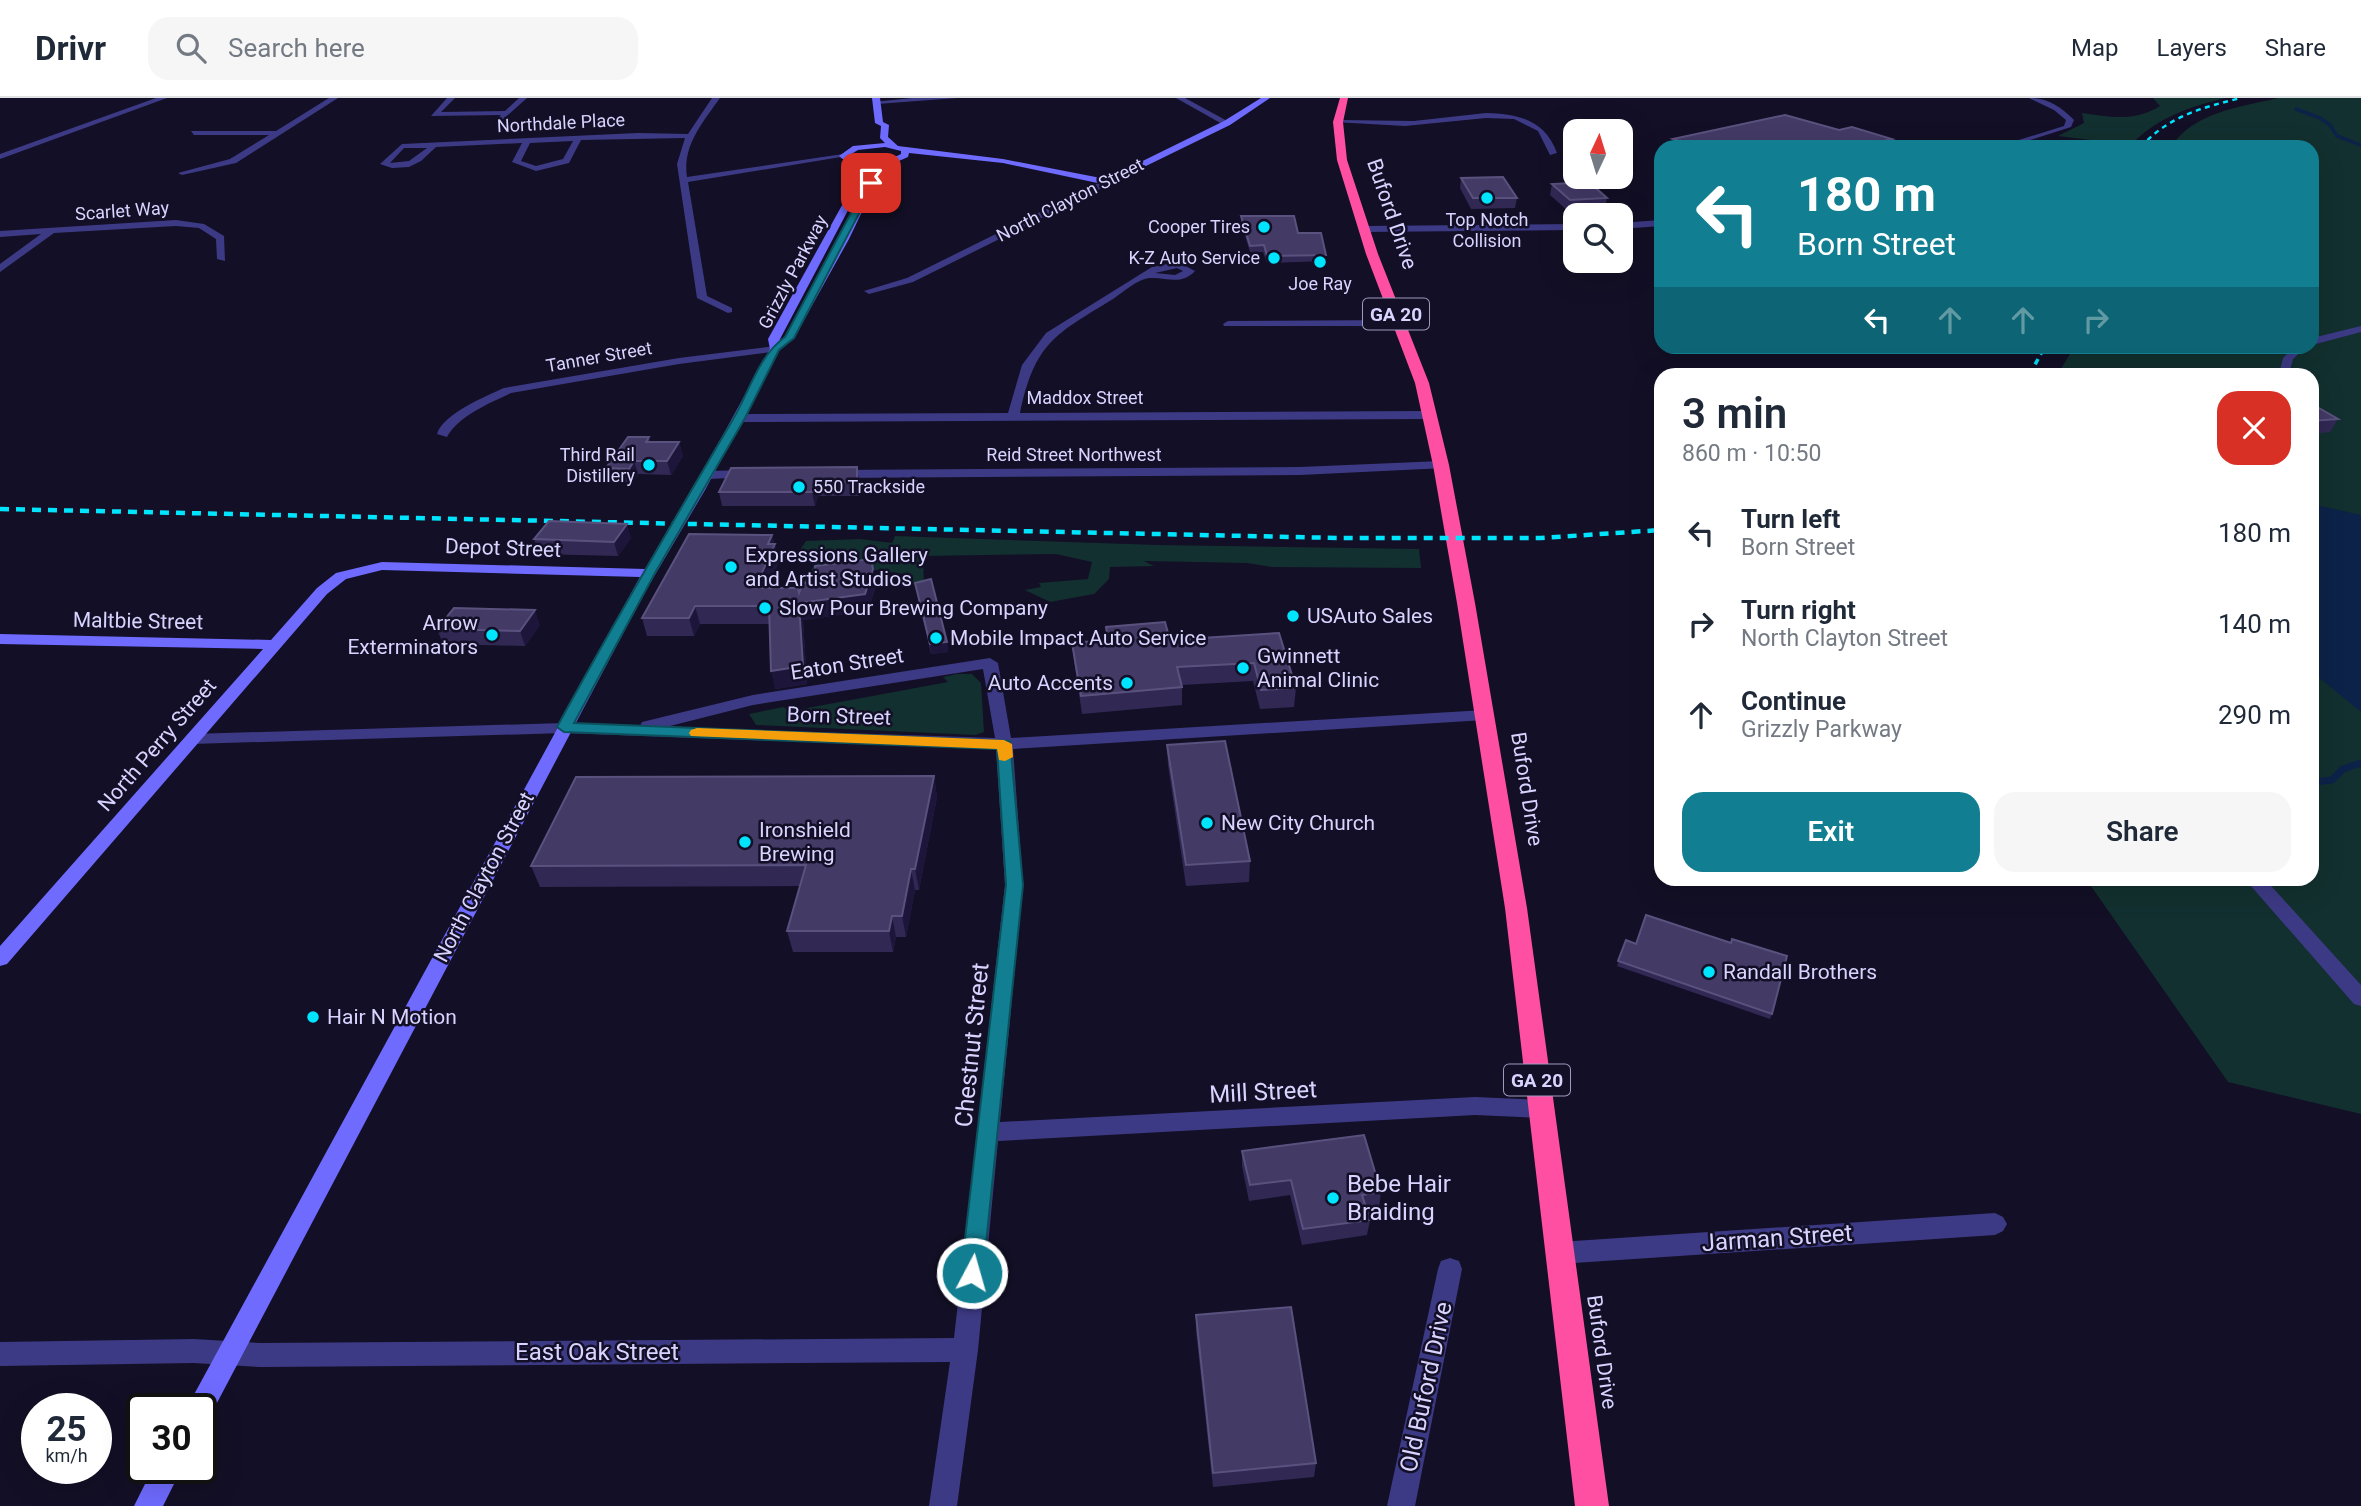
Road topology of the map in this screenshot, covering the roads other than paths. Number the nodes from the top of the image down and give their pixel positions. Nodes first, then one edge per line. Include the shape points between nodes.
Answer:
1 (134, 98) edge
2 (162, 98) edge
3 (334, 98) edge
4 (451, 98) edge
5 (523, 98) edge
6 (716, 98) edge
7 (953, 98) edge
8 (1180, 98) edge
9 (1266, 98) edge
10 (1344, 98) edge
11 (2033, 98) edge
12 (877, 100) edge
13 (508, 113) junction
14 (499, 121) dead end
15 (1338, 122) junction
16 (1227, 123) junction
17 (874, 131) junction
18 (194, 133) dead end
19 (279, 133) junction
20 (690, 135) junction
21 (578, 138) junction
22 (528, 140) junction
23 (2023, 140) edge
24 (434, 145) junction
25 (894, 146) junction
26 (856, 148) junction
27 (905, 150) junction
28 (1553, 153) dead end
29 (0, 157) edge
30 (962, 157) junction
31 (849, 160) junction
32 (892, 161) junction
33 (182, 173) dead end
34 (684, 180) junction
35 (1107, 182) junction
36 (1654, 224) edge
37 (1633, 225) edge
38 (1563, 227) edge
39 (1365, 229) junction
40 (50, 232) junction
41 (0, 234) edge
42 (222, 259) dead end
43 (0, 269) edge
44 (1146, 274) dead end
45 (869, 291) dead end
46 (728, 310) dead end
47 (1400, 323) junction
48 (1228, 324) dead end
49 (2361, 329) edge
50 (2319, 340) edge
51 (775, 349) junction
52 (1431, 415) junction
53 (1013, 416) junction
54 (740, 418) junction
55 (443, 433) dead end
56 (1441, 465) junction
57 (767, 474) edge
58 (820, 474) edge
59 (708, 475) junction
60 (357, 570) joint
61 (648, 573) junction
62 (0, 639) edge
63 (275, 645) junction
64 (1485, 715) junction
65 (564, 727) junction
66 (631, 730) junction
67 (192, 739) junction
68 (1004, 744) junction
69 (2260, 886) edge
70 (0, 959) edge
71 (2361, 998) edge
72 (1541, 1109) junction
73 (989, 1132) junction
74 (1995, 1224) dead end
75 (1559, 1253) junction
76 (1450, 1269) dead end
77 (965, 1350) junction
78 (229, 1353) junction
79 (0, 1354) edge
80 (208, 1393) edge
81 (160, 1484) edge
82 (148, 1506) edge
83 (943, 1506) edge
84 (1401, 1506) edge
85 (1592, 1506) edge

1 - 2 street
2 - 29 street
3 - 19 street
4 - 13 street via 434,114
5 - 13 street
6 - 20 street
7 - 12 street
8 - 16 street
9 - 16 street, North Clayton Street
10 - 15 highway, Buford Drive / GA 20
11 - 23 street via 2063,111 2070,120 2067,127
12 - 17 street
13 - 14 street
15 - 28 street via 1413,123 1480,116 1525,120 1539,127
15 - 39 highway, Buford Drive / GA 20 via 1342,160
16 - 35 street, North Clayton Street
17 - 25 street via 885,125 884,138
17 - 26 street
18 - 19 street
19 - 33 street via 233,160
20 - 21 street, Northdale Place
20 - 34 street via 681,164
21 - 22 street, Northdale Place
21 - 22 street via 566,161 537,169 516,162
22 - 24 street, Northdale Place
24 - 24 street, Northdale Place via 402,146 384,164 407,166
25 - 26 street
25 - 27 street
26 - 31 street
27 - 30 street
27 - 32 street, Grizzly Parkway via 905,155
30 - 32 street
30 - 35 street
31 - 32 street
31 - 34 street
31 - 51 street, Grizzly Parkway via 861,172 860,180 773,339
32 - 51 street, Grizzly Parkway via 880,166 789,338
34 - 46 street via 702,298
35 - 45 street, North Clayton Street via 910,280
36 - 37 street
38 - 39 street
39 - 47 highway, Buford Drive / GA 20
40 - 41 street, Scarlet Way
40 - 42 street, Scarlet Way via 176,223 201,226 221,238
40 - 43 street
44 - 53 street via 1040,342 1027,360
47 - 48 street
47 - 52 highway, Buford Drive / GA 20
49 - 50 street
51 - 54 street, North Clayton Street
51 - 55 street, Tanner Street via 508,390 482,402
52 - 53 street, Maddox Street
52 - 56 highway, Buford Drive / GA 20
53 - 54 street, Maddox Street
54 - 59 street, North Clayton Street
56 - 58 street, Reid Street Northwest via 1300,471
56 - 64 highway, Buford Drive / GA 20
57 - 59 street
59 - 61 street, North Clayton Street
60 - 61 street, Depot Street via 382,565
60 - 63 street, North Perry Street via 329,584
61 - 65 street, North Clayton Street
62 - 63 street, Maltbie Street
63 - 67 street, North Perry Street
64 - 68 street, Born Street
64 - 72 highway, Buford Drive / GA 20 via 1516,908
65 - 66 street, Born Street
65 - 67 street, Born Street
65 - 78 street, North Clayton Street
66 - 68 street, Born Street
66 - 68 street, Eaton Street via 753,701 990,663
67 - 70 street, North Perry Street
68 - 73 street, Chestnut Street via 1014,885
69 - 71 street
72 - 73 street, Mill Street via 1475,1106
72 - 75 highway, Buford Drive / GA 20
73 - 77 street, Chestnut Street
74 - 75 street, Jarman Street
75 - 85 highway, Buford Drive / GA 20
76 - 84 street, Old Buford Drive
77 - 78 street, East Oak Street
77 - 83 street, Chestnut Street
78 - 79 street, East Oak Street
78 - 80 street, North Clayton Street
81 - 82 street

